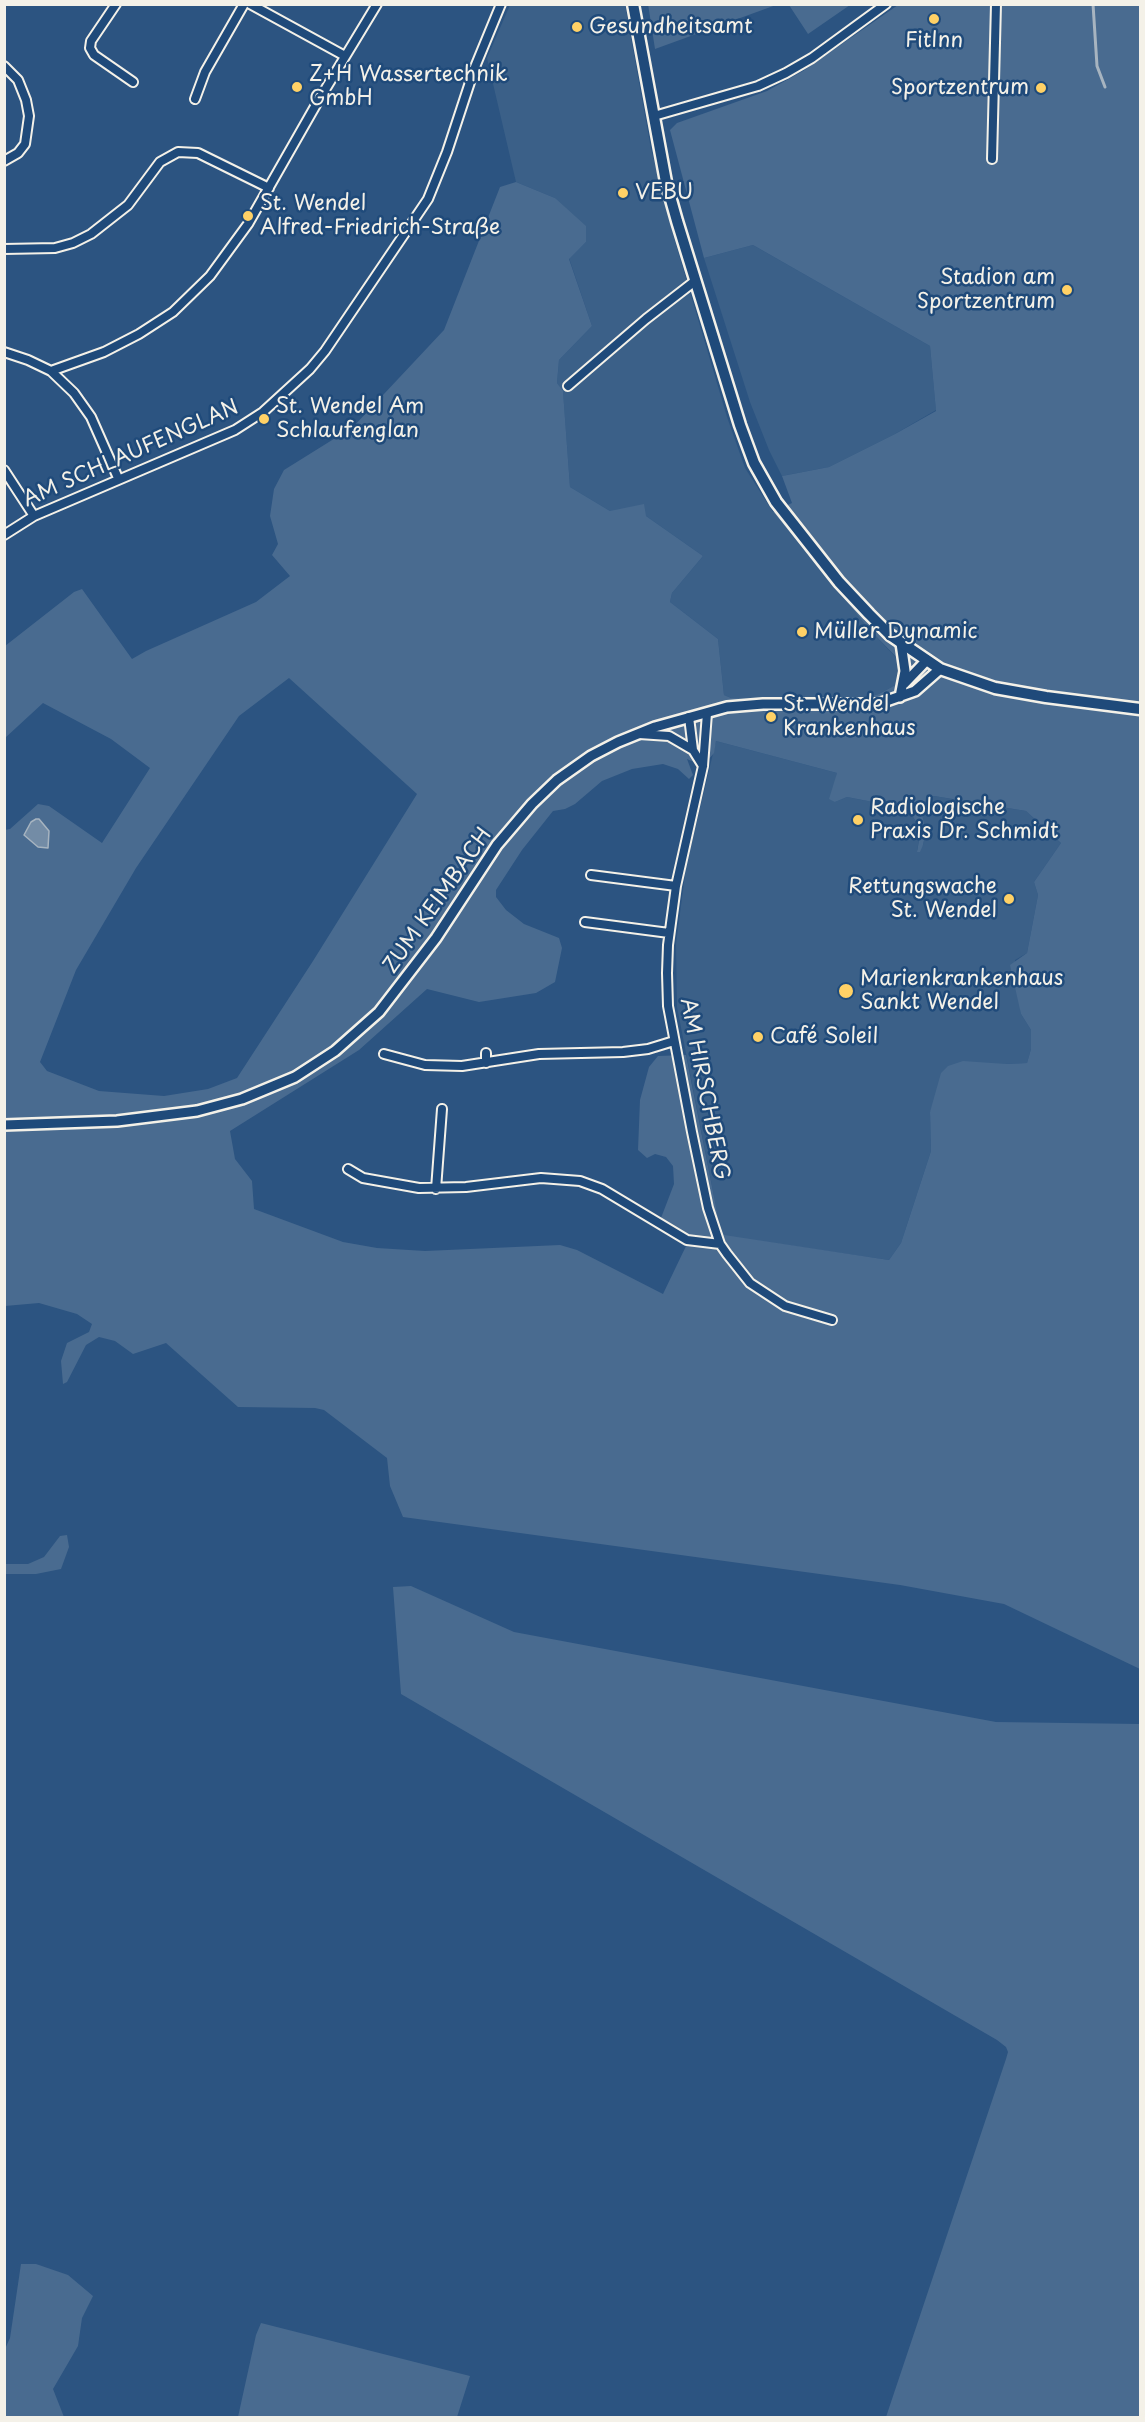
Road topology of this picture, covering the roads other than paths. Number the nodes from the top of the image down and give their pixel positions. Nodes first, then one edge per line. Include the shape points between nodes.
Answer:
1 (116, 4) edge
2 (244, 4) edge
3 (250, 4) edge
4 (377, 4) edge
5 (501, 4) edge
6 (633, 4) edge
7 (886, 4) edge
8 (996, 4) edge
9 (345, 56) junction
10 (4, 66) edge
11 (133, 82) dead end
12 (195, 99) dead end
13 (654, 116) junction
14 (992, 159) dead end
15 (4, 161) edge
16 (269, 188) junction
17 (4, 249) edge
18 (695, 281) junction
19 (4, 352) edge
20 (51, 371) junction
21 (568, 386) dead end
22 (4, 470) edge
23 (118, 478) junction
24 (34, 516) junction
25 (4, 535) edge
26 (901, 643) junction
27 (927, 660) junction
28 (940, 669) junction
29 (904, 684) junction
30 (900, 697) junction
31 (1140, 710) edge
32 (707, 712) junction
33 (689, 717) junction
34 (638, 734) junction
35 (693, 750) junction
36 (703, 766) junction
37 (591, 875) dead end
38 (676, 886) junction
39 (585, 922) dead end
40 (669, 933) junction
41 (674, 1041) junction
42 (486, 1053) dead end
43 (384, 1054) dead end
44 (486, 1063) junction
45 (442, 1110) dead end
46 (4, 1125) edge
47 (348, 1169) dead end
48 (436, 1189) junction
49 (720, 1244) junction
50 (832, 1320) dead end

1 - 11 street via 90,48 94,55
2 - 12 street via 205,72
3 - 9 street
4 - 9 street
5 - 23 street, AM SCHLAUFENGLAN via 428,199 325,351 295,385 259,416 215,440
6 - 13 main road
7 - 13 street via 786,73 758,86
8 - 14 street
9 - 16 street
10 - 15 street via 18,80 29,117 24,144
13 - 18 main road via 666,182
16 - 17 street via 198,153 178,152 160,162 128,205 91,234 55,248
16 - 20 street via 229,252 187,300 139,334
18 - 21 street
18 - 26 main road via 740,425 754,463 776,502 839,582
19 - 20 street
20 - 23 street via 91,417
22 - 24 street
23 - 24 street, AM SCHLAUFENGLAN
24 - 25 street, AM SCHLAUFENGLAN
26 - 27 main road
26 - 29 street
27 - 28 main road
27 - 29 street
28 - 30 street, ZUM KEIMBACH via 915,691
28 - 31 main road via 995,688
29 - 30 street
30 - 32 street, ZUM KEIMBACH via 878,704 753,704
32 - 33 street, ZUM KEIMBACH
32 - 36 street, AM HIRSCHBERG
33 - 34 street, ZUM KEIMBACH
33 - 35 street
34 - 35 street via 669,736
34 - 46 street, ZUM KEIMBACH via 591,756 532,804 497,845 436,938 379,1012 335,1051 296,1077 242,1099 197,1111 117,1121
35 - 36 street
36 - 38 street, AM HIRSCHBERG
37 - 38 street
38 - 40 street, AM HIRSCHBERG
39 - 40 street
40 - 41 street, AM HIRSCHBERG via 668,1006
41 - 44 street via 623,1052 539,1054
41 - 49 street, AM HIRSCHBERG via 708,1208
42 - 44 street
43 - 44 street via 424,1065
45 - 48 street
47 - 48 street via 363,1178
48 - 49 street via 541,1178 580,1181 602,1189 687,1240
49 - 50 street, AM HIRSCHBERG via 750,1283 785,1306

